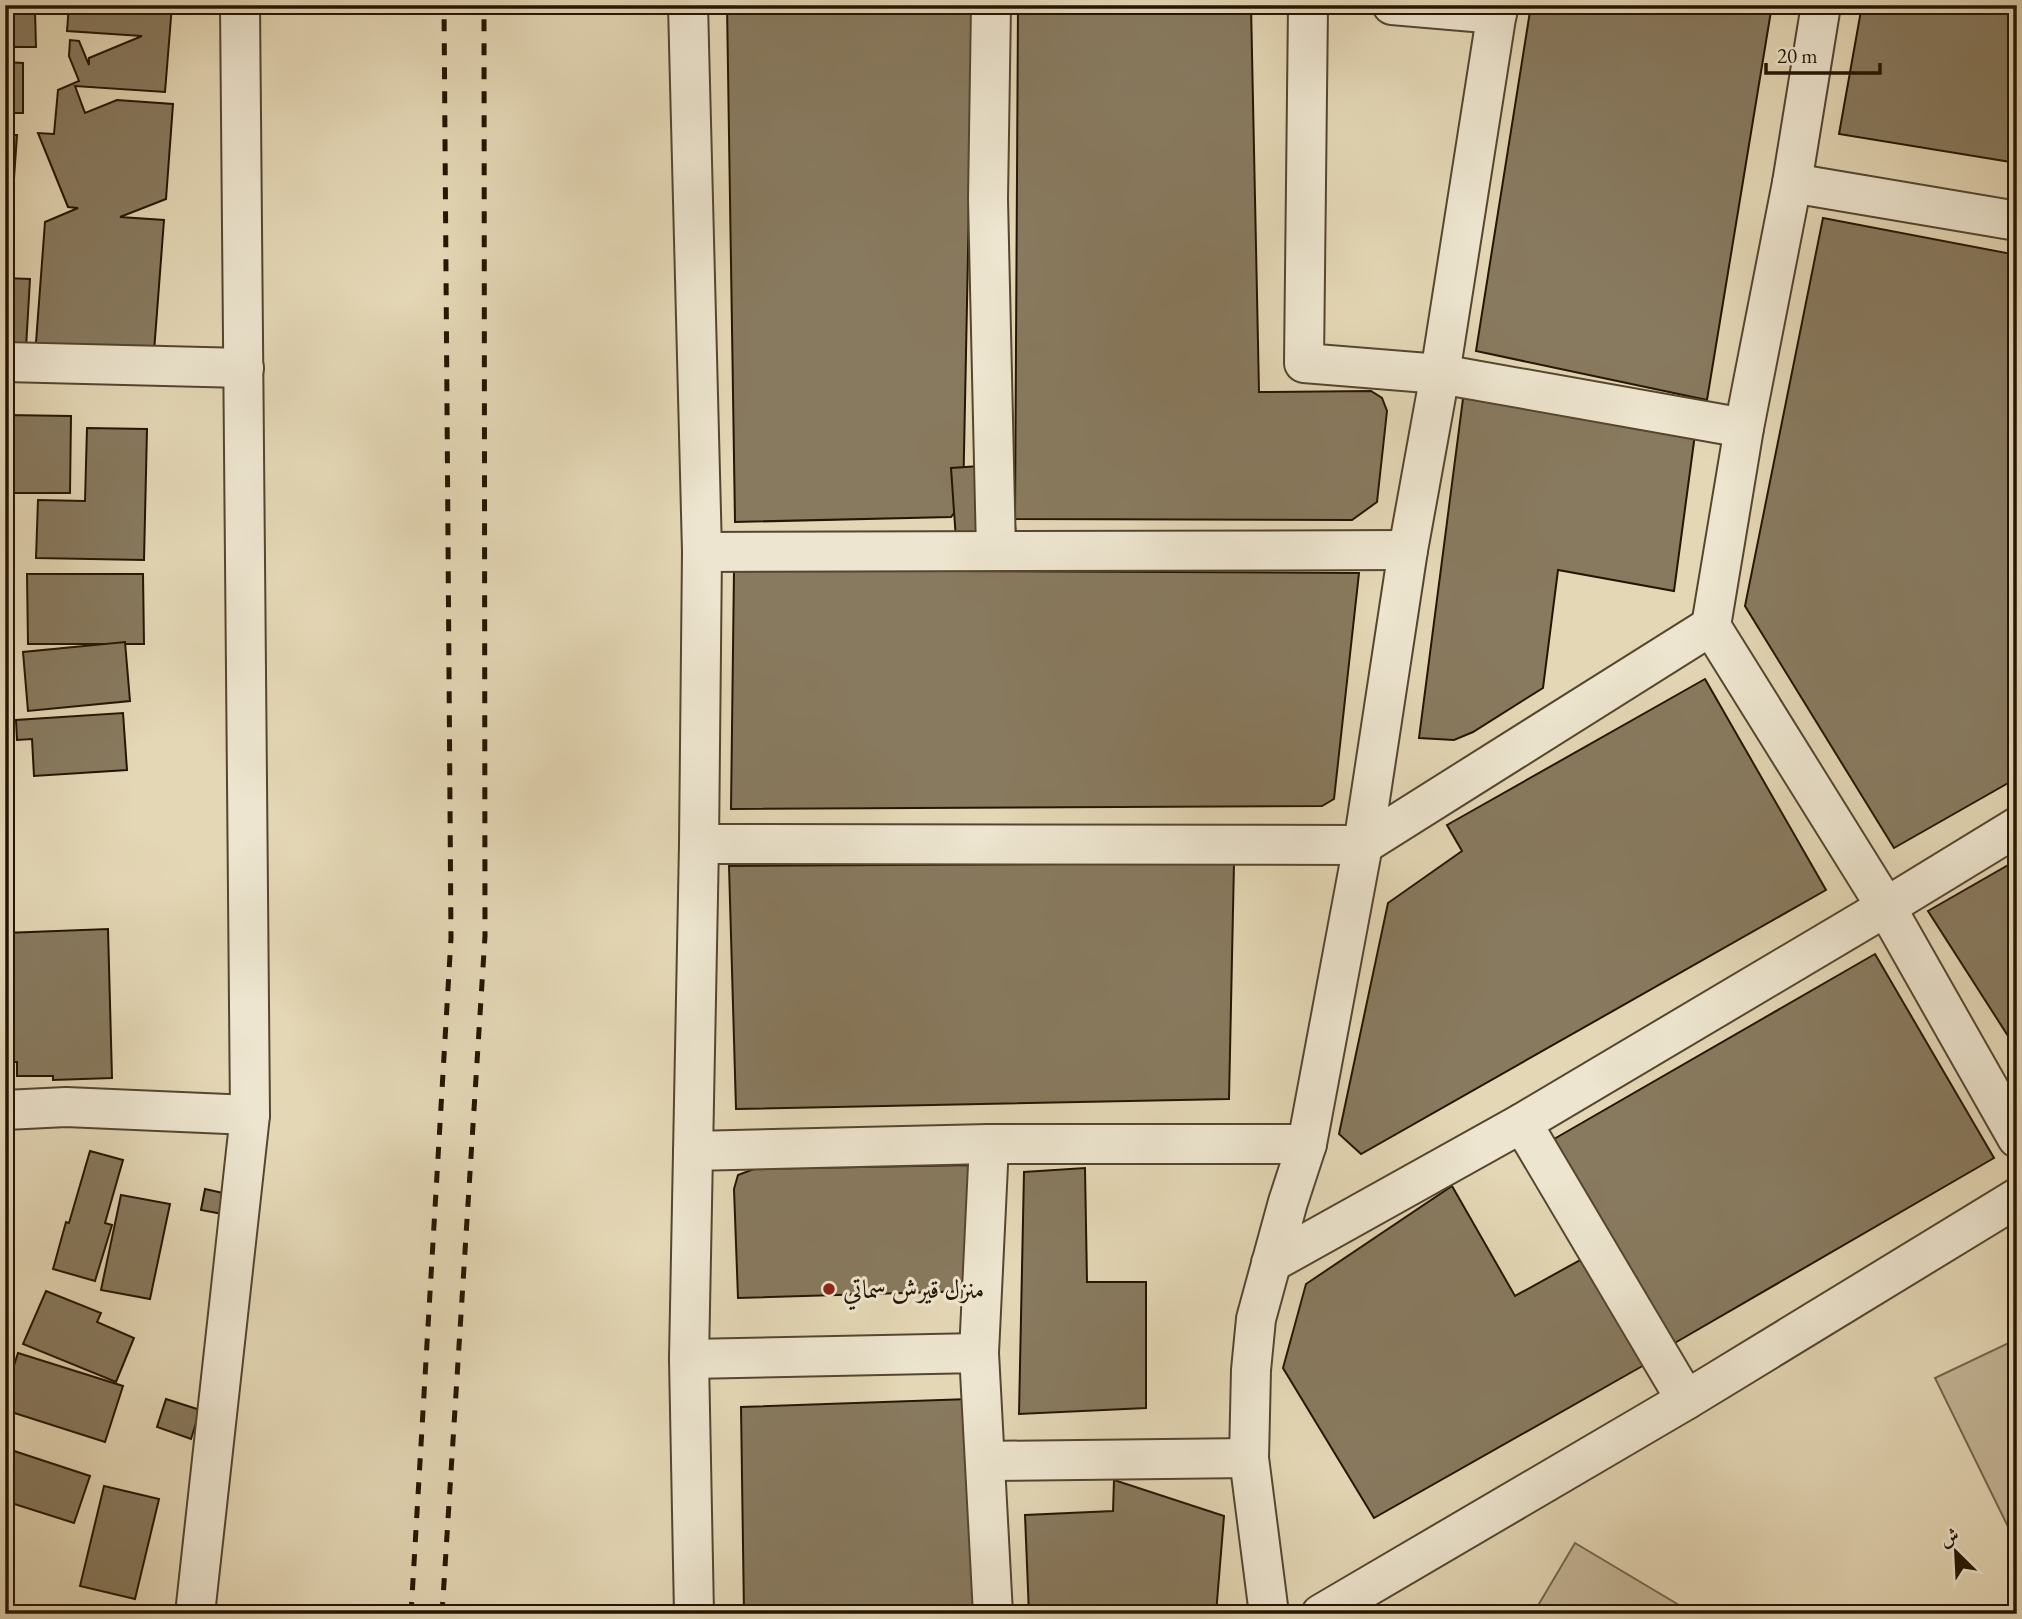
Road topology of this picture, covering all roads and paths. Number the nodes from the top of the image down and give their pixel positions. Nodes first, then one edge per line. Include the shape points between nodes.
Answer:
1 (240, 5) edge
2 (688, 5) edge
3 (991, 5) edge
4 (1308, 5) edge
5 (1392, 5) edge
6 (1821, 5) edge
7 (1497, 10) edge
8 (1792, 183) junction
9 (2017, 221) edge
10 (5, 362) edge
11 (244, 368) junction
12 (1440, 374) junction
13 (1744, 428) junction
14 (1408, 550) junction
15 (996, 551) junction
16 (702, 552) junction
17 (1711, 626) junction
18 (2017, 827) edge
19 (699, 844) junction
20 (1363, 845) junction
21 (1886, 907) junction
22 (5, 1110) edge
23 (250, 1115) junction
24 (1522, 1123) junction
25 (2017, 1138) edge
26 (1307, 1143) junction
27 (989, 1144) junction
28 (693, 1151) junction
29 (2017, 1198) edge
30 (1270, 1263) junction
31 (979, 1353) junction
32 (689, 1359) junction
33 (1686, 1400) junction
34 (1249, 1458) junction
35 (985, 1461) junction
36 (195, 1614) edge
37 (694, 1614) edge
38 (993, 1614) edge
39 (1269, 1614) edge
40 (1321, 1614) edge

1 - 11 street
2 - 16 street
3 - 15 street via 988,199
4 - 12 street via 1304,363
5 - 7 street
6 - 8 street
7 - 12 street
8 - 9 street
8 - 13 street
10 - 11 street
11 - 23 street
12 - 13 street
12 - 14 street
13 - 17 street
14 - 15 street
14 - 20 street
15 - 16 street
16 - 19 street
17 - 20 street
17 - 21 street
18 - 21 street
19 - 20 street
19 - 28 street
20 - 26 street
21 - 24 street
21 - 25 street
22 - 23 street via 66,1107
23 - 36 street
24 - 30 street
24 - 33 street
26 - 27 street
26 - 30 street
27 - 28 street
27 - 31 street
28 - 32 street
29 - 33 street
30 - 34 street via 1256,1319
31 - 32 street
31 - 35 street
32 - 37 street
33 - 40 street
34 - 35 street
34 - 39 street
35 - 38 street

